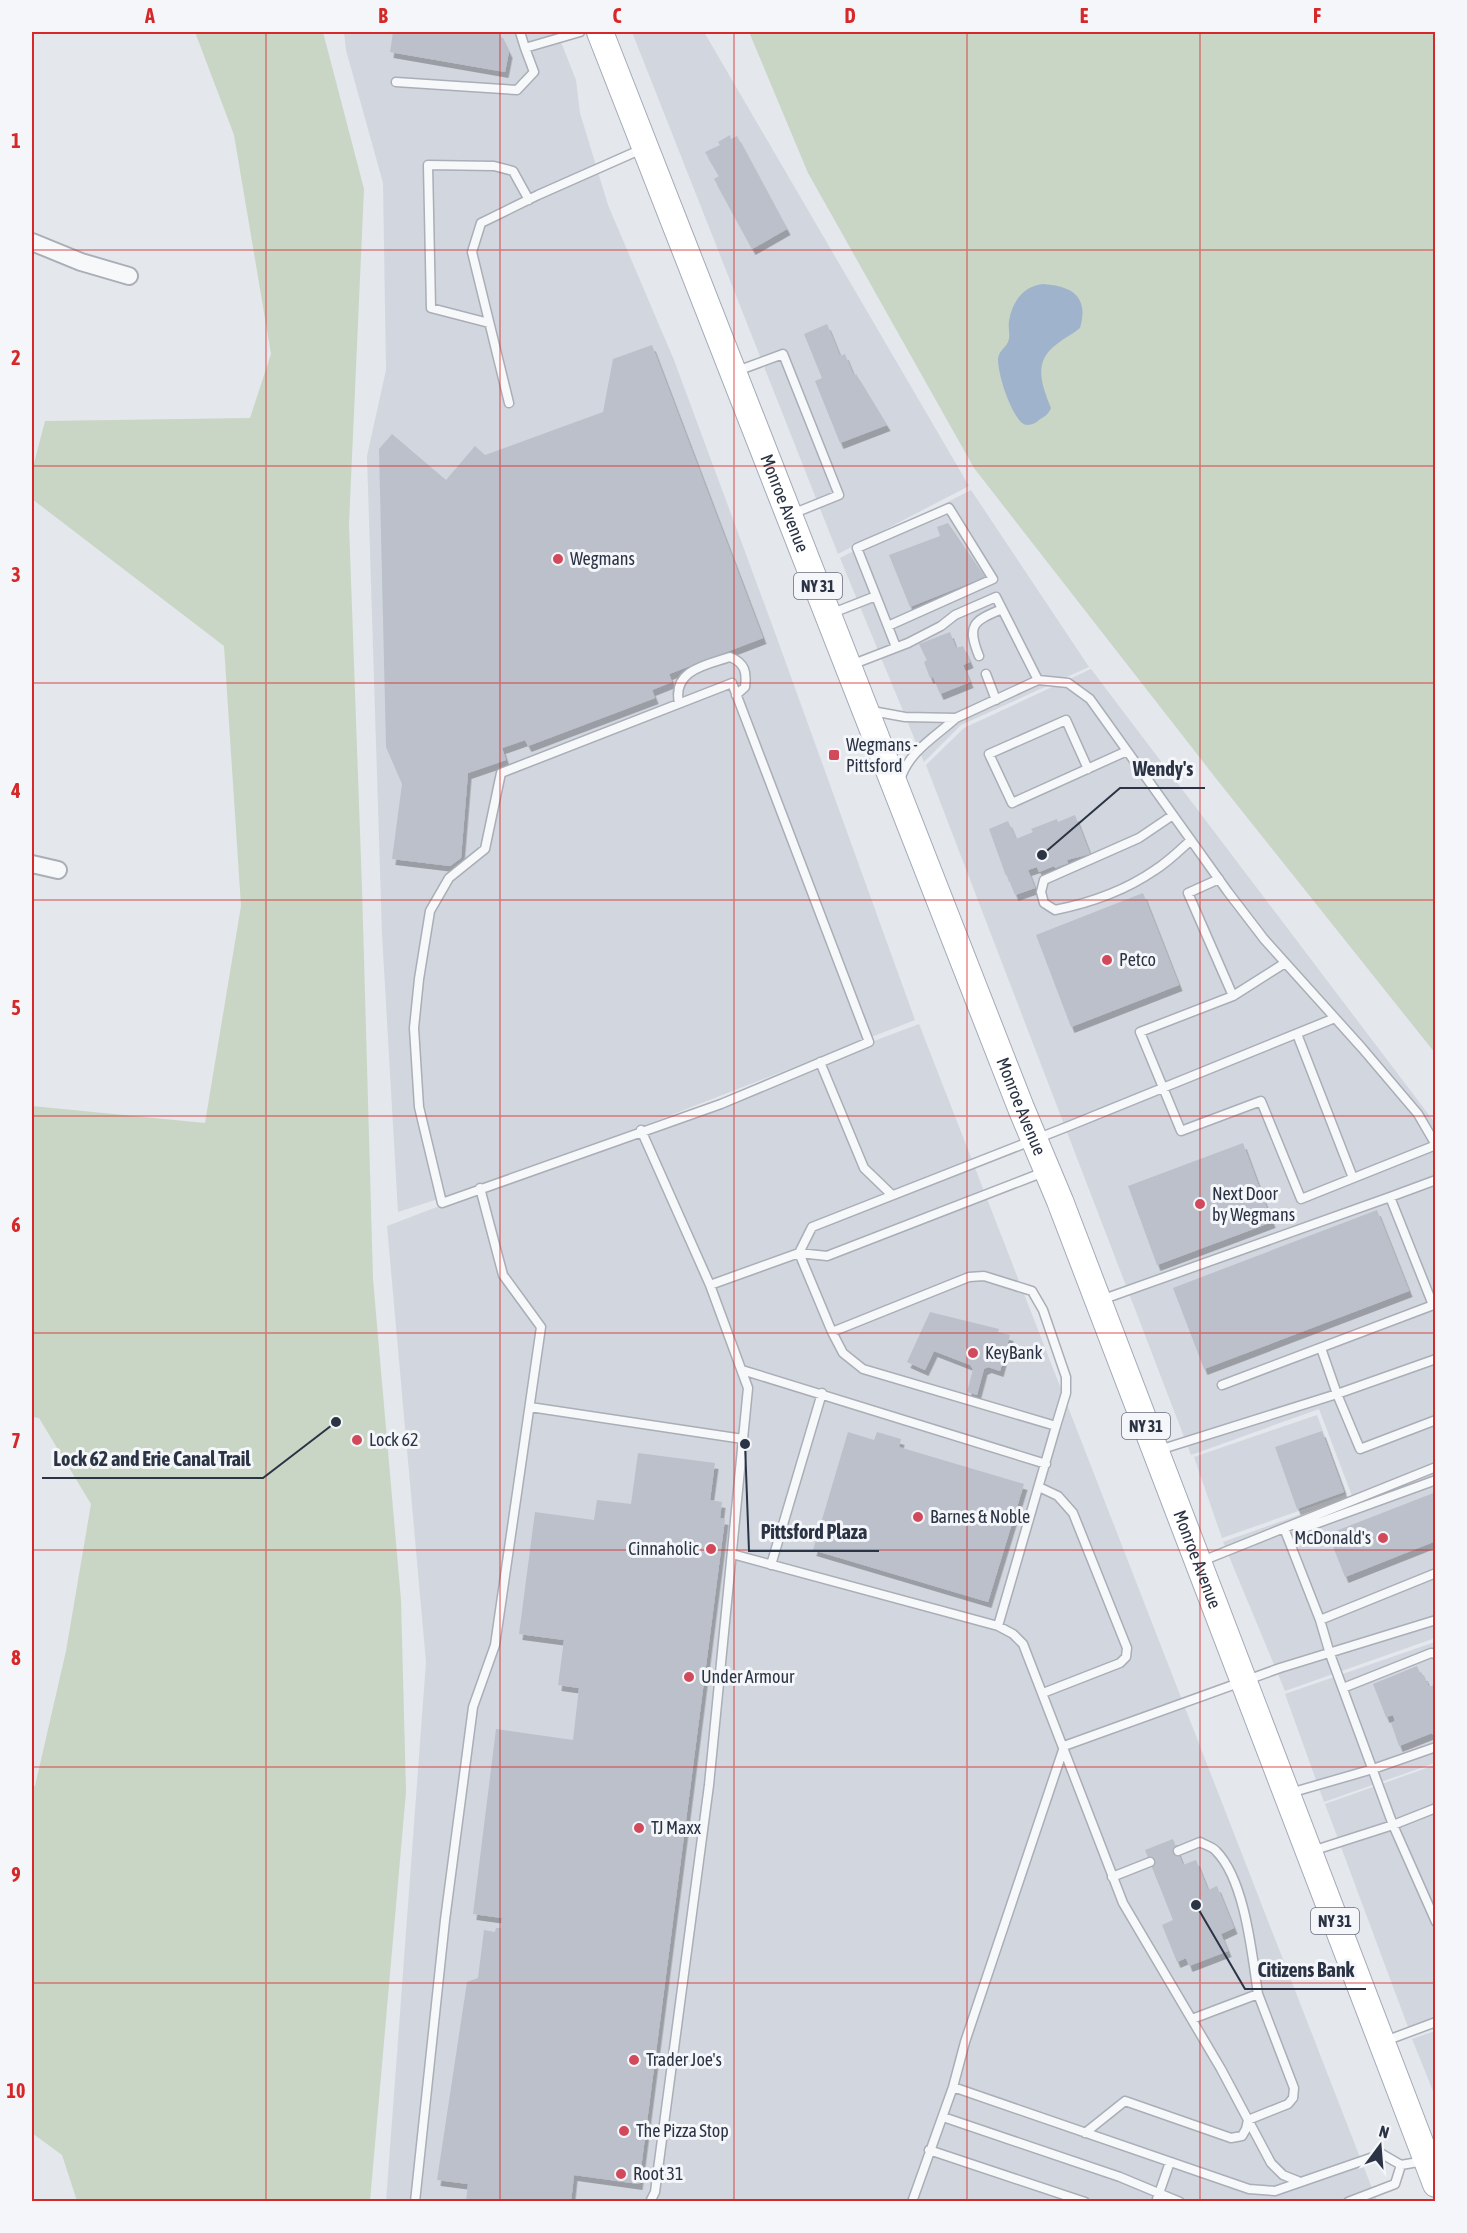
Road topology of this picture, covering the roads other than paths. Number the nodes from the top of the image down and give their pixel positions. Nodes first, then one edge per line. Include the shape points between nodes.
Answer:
1 (520, 32) edge
2 (580, 32) edge
3 (600, 32) edge
4 (525, 48) junction
5 (396, 82) dead end
6 (645, 148) junction
7 (529, 200) junction
8 (32, 242) edge
9 (129, 276) dead end
10 (489, 323) junction
11 (733, 372) junction
12 (509, 403) dead end
13 (789, 515) junction
14 (876, 596) junction
15 (1002, 609) junction
16 (829, 614) junction
17 (888, 626) junction
18 (896, 647) junction
19 (979, 656) dead end
20 (849, 666) junction
21 (986, 674) dead end
22 (1038, 680) junction
23 (736, 695) junction
24 (996, 700) junction
25 (679, 703) junction
26 (866, 709) junction
27 (956, 718) junction
28 (1127, 751) junction
29 (1088, 769) junction
30 (897, 789) junction
31 (1173, 815) junction
32 (1191, 840) junction
33 (32, 864) edge
34 (58, 870) dead end
35 (1219, 879) junction
36 (1285, 963) junction
37 (1233, 996) junction
38 (1335, 1018) junction
39 (1297, 1034) junction
40 (820, 1062) junction
41 (1163, 1088) junction
42 (641, 1130) junction
43 (1035, 1140) junction
44 (1436, 1145) edge
45 (1047, 1170) junction
46 (1353, 1178) junction
47 (1436, 1180) edge
48 (480, 1188) junction
49 (892, 1195) junction
50 (1390, 1197) junction
51 (799, 1253) junction
52 (710, 1285) junction
53 (1098, 1301) junction
54 (1434, 1304) edge
55 (832, 1332) junction
56 (1321, 1348) junction
57 (1436, 1359) edge
58 (742, 1370) junction
59 (1222, 1385) dead end
60 (822, 1393) junction
61 (1337, 1394) junction
62 (530, 1407) junction
63 (1436, 1420) edge
64 (1056, 1426) junction
65 (743, 1439) junction
66 (1156, 1451) junction
67 (1046, 1464) junction
68 (1436, 1467) edge
69 (1436, 1480) edge
70 (1039, 1487) junction
71 (1288, 1527) junction
72 (732, 1554) junction
73 (1199, 1563) junction
74 (771, 1565) junction
75 (1436, 1573) edge
76 (1320, 1620) junction
77 (1436, 1620) edge
78 (998, 1626) junction
79 (1330, 1654) junction
80 (1436, 1654) edge
81 (1244, 1682) junction
82 (1343, 1688) junction
83 (1043, 1693) junction
84 (1064, 1746) junction
85 (1436, 1747) edge
86 (1373, 1769) junction
87 (1287, 1794) junction
88 (1436, 1808) edge
89 (1393, 1825) junction
90 (1178, 1851) dead end
91 (1309, 1852) junction
92 (1150, 1862) dead end
93 (1112, 1877) junction
94 (1436, 1922) edge
95 (1258, 1994) junction
96 (1192, 2019) junction
97 (1436, 2022) edge
98 (1382, 2042) junction
99 (953, 2087) junction
100 (943, 2117) junction
101 (1248, 2120) junction
102 (1085, 2133) junction
103 (929, 2150) junction
104 (1170, 2162) junction
105 (1401, 2165) junction
106 (1432, 2167) edge
107 (1298, 2181) junction
108 (1158, 2197) edge
109 (415, 2202) edge
110 (650, 2202) edge
111 (912, 2202) edge
112 (1085, 2202) edge
113 (1180, 2202) edge
114 (1348, 2202) edge

1 - 4 lane
2 - 4 lane
3 - 6 main road, Monroe Avenue / NY 31
4 - 5 lane via 534,72 517,90
6 - 7 lane
6 - 11 main road, Monroe Avenue / NY 31
7 - 10 lane via 482,223 472,252
7 - 10 lane via 513,171 494,166 428,165 431,308
8 - 9 street
10 - 12 lane
11 - 13 main road, Monroe Avenue / NY 31
11 - 13 lane via 783,354 835,484 839,495
13 - 16 main road, Monroe Avenue / NY 31
14 - 16 lane
14 - 17 lane
14 - 17 lane via 857,548 949,508 993,579
15 - 18 lane via 996,597
15 - 19 lane via 979,619 973,627 972,640
15 - 22 lane
16 - 20 main road, Monroe Avenue / NY 31
17 - 18 lane
18 - 20 lane
20 - 26 main road, Monroe Avenue / NY 31
21 - 24 lane
22 - 24 lane
22 - 28 lane via 1068,683 1090,699
23 - 25 lane via 732,683
23 - 25 lane via 745,687 745,669 730,657 691,670 677,692
23 - 40 lane via 869,1042
24 - 27 lane
25 - 48 lane via 501,773 485,849 449,878 430,911 414,1028 419,1107 442,1203
26 - 27 lane via 905,717
26 - 30 main road, Monroe Avenue / NY 31
27 - 30 lane via 917,749 904,767
28 - 29 lane
28 - 31 lane
29 - 29 lane via 1012,803 989,754 1065,720
30 - 43 main road, Monroe Avenue / NY 31
31 - 32 lane
31 - 32 lane via 1130,842 1044,880 1044,903 1055,910 1075,906 1132,884 1156,870
32 - 35 lane
33 - 34 street
35 - 36 lane
35 - 37 lane via 1188,894
36 - 37 lane
36 - 38 lane
37 - 41 lane via 1140,1032
38 - 39 lane
38 - 44 lane via 1418,1114
39 - 41 lane
39 - 46 lane
40 - 42 lane via 721,1104
40 - 49 lane via 864,1168
41 - 43 lane
41 - 46 lane via 1181,1131 1261,1101 1301,1199
42 - 48 lane
42 - 52 lane
43 - 45 main road, Monroe Avenue / NY 31
43 - 49 lane
44 - 46 lane
45 - 51 lane via 827,1256
45 - 53 main road, Monroe Avenue / NY 31
47 - 50 lane
48 - 62 lane via 503,1275 541,1327
49 - 51 lane via 812,1227
50 - 53 lane
50 - 54 lane
51 - 52 lane
51 - 55 lane
52 - 58 lane
53 - 66 main road, Monroe Avenue / NY 31
54 - 56 lane
55 - 64 lane via 843,1353 863,1369
55 - 64 lane via 969,1277 984,1276 1032,1291 1043,1310 1066,1377 1066,1393
56 - 59 lane
56 - 61 lane
57 - 61 lane
58 - 60 lane
58 - 65 lane via 748,1388
60 - 67 lane
60 - 74 lane
61 - 63 lane via 1360,1449
61 - 66 lane
62 - 65 lane
62 - 109 lane via 495,1645 473,1707 445,1920
64 - 67 lane
65 - 72 lane
66 - 73 main road, Monroe Avenue / NY 31
67 - 70 lane
68 - 71 lane
69 - 71 lane via 1307,1527
70 - 78 lane
70 - 83 lane via 1058,1496 1073,1513 1126,1648 1126,1657 1120,1663
71 - 73 lane
71 - 76 lane
72 - 74 lane
72 - 110 lane via 709,1785 655,2192
73 - 81 main road, Monroe Avenue / NY 31
74 - 78 lane
75 - 76 lane
76 - 79 lane
77 - 79 lane
78 - 83 lane via 1023,1644
79 - 81 lane
79 - 82 lane
80 - 82 lane
81 - 84 lane
81 - 87 main road, Monroe Avenue / NY 31
82 - 86 lane
83 - 84 lane
84 - 93 lane
84 - 99 lane
85 - 86 lane
86 - 87 lane
86 - 89 lane
87 - 91 main road, Monroe Avenue / NY 31
88 - 89 lane
89 - 91 lane
89 - 94 lane
90 - 95 lane via 1200,1842 1216,1849 1231,1872 1240,1896
91 - 98 main road, Monroe Avenue / NY 31
92 - 93 lane
93 - 96 lane via 1136,1927
95 - 96 lane
95 - 101 lane via 1294,2088 1288,2104
96 - 101 lane
97 - 98 lane
98 - 106 main road, Monroe Avenue / NY 31
99 - 100 lane
99 - 102 lane
100 - 103 lane
100 - 108 lane via 1120,2177
101 - 102 lane via 1242,2136 1231,2138 1125,2101
101 - 107 lane via 1270,2163 1283,2175
102 - 104 lane
103 - 111 lane
103 - 112 lane
104 - 107 lane via 1249,2189 1275,2191
104 - 108 lane
105 - 106 lane
105 - 107 lane via 1382,2154
105 - 114 lane via 1395,2184
108 - 113 lane

